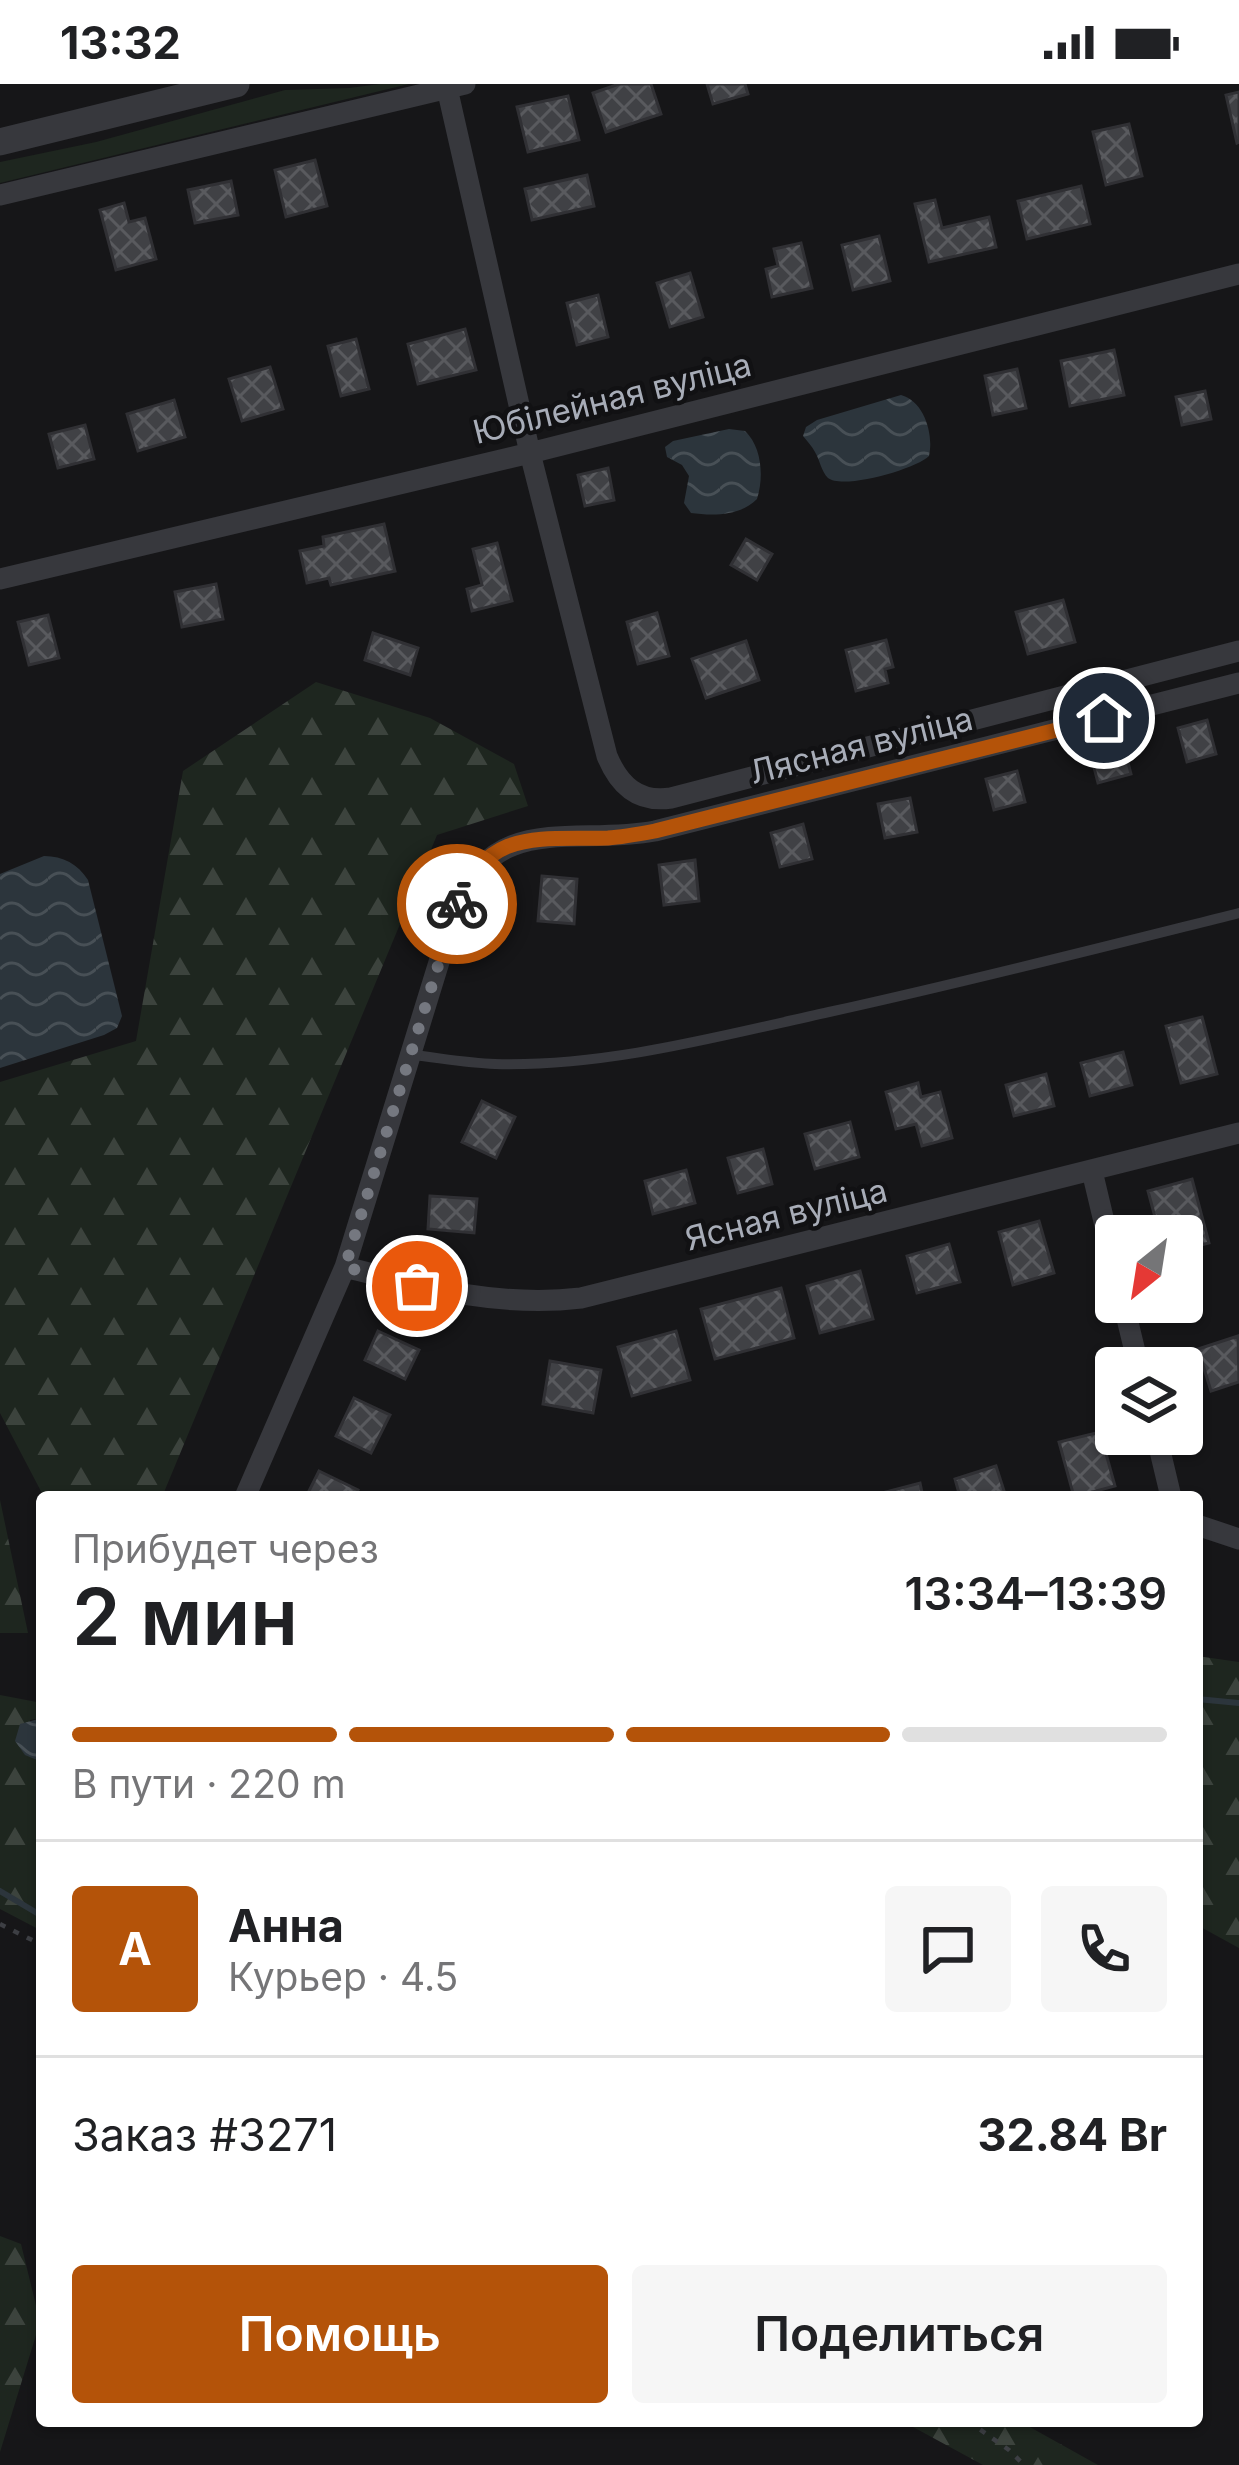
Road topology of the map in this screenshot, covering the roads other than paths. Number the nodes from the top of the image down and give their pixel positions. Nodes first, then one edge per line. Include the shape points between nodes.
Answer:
1 (236, 84) edge
2 (456, 86) edge
3 (0, 142) edge
4 (0, 195) edge
5 (1239, 274) edge
6 (530, 453) junction
7 (0, 579) edge
8 (1239, 651) edge
9 (1239, 683) edge
10 (1239, 913) edge
11 (412, 1055) junction
12 (1239, 1133) edge
13 (1091, 1171) junction
14 (1102, 1215) edge
15 (345, 1267) junction
16 (1161, 1455) edge
17 (248, 1491) edge
18 (1170, 1491) edge
19 (1203, 1528) edge
20 (1239, 1539) edge

1 - 3 street
2 - 4 street
2 - 6 street
5 - 6 street, Юбілейная вуліца
6 - 7 street, Юбілейная вуліца
6 - 8 street, Лясная вуліца via 607,756 627,788 649,799
9 - 11 street, Лясная вуліца via 655,831 514,842 485,861 463,890
10 - 11 lane via 669,1046 532,1063
11 - 15 street
12 - 13 street, Ясная вуліца
13 - 14 street
13 - 15 street, Ясная вуліца via 581,1298 480,1298
15 - 17 street
16 - 18 street
19 - 20 street

